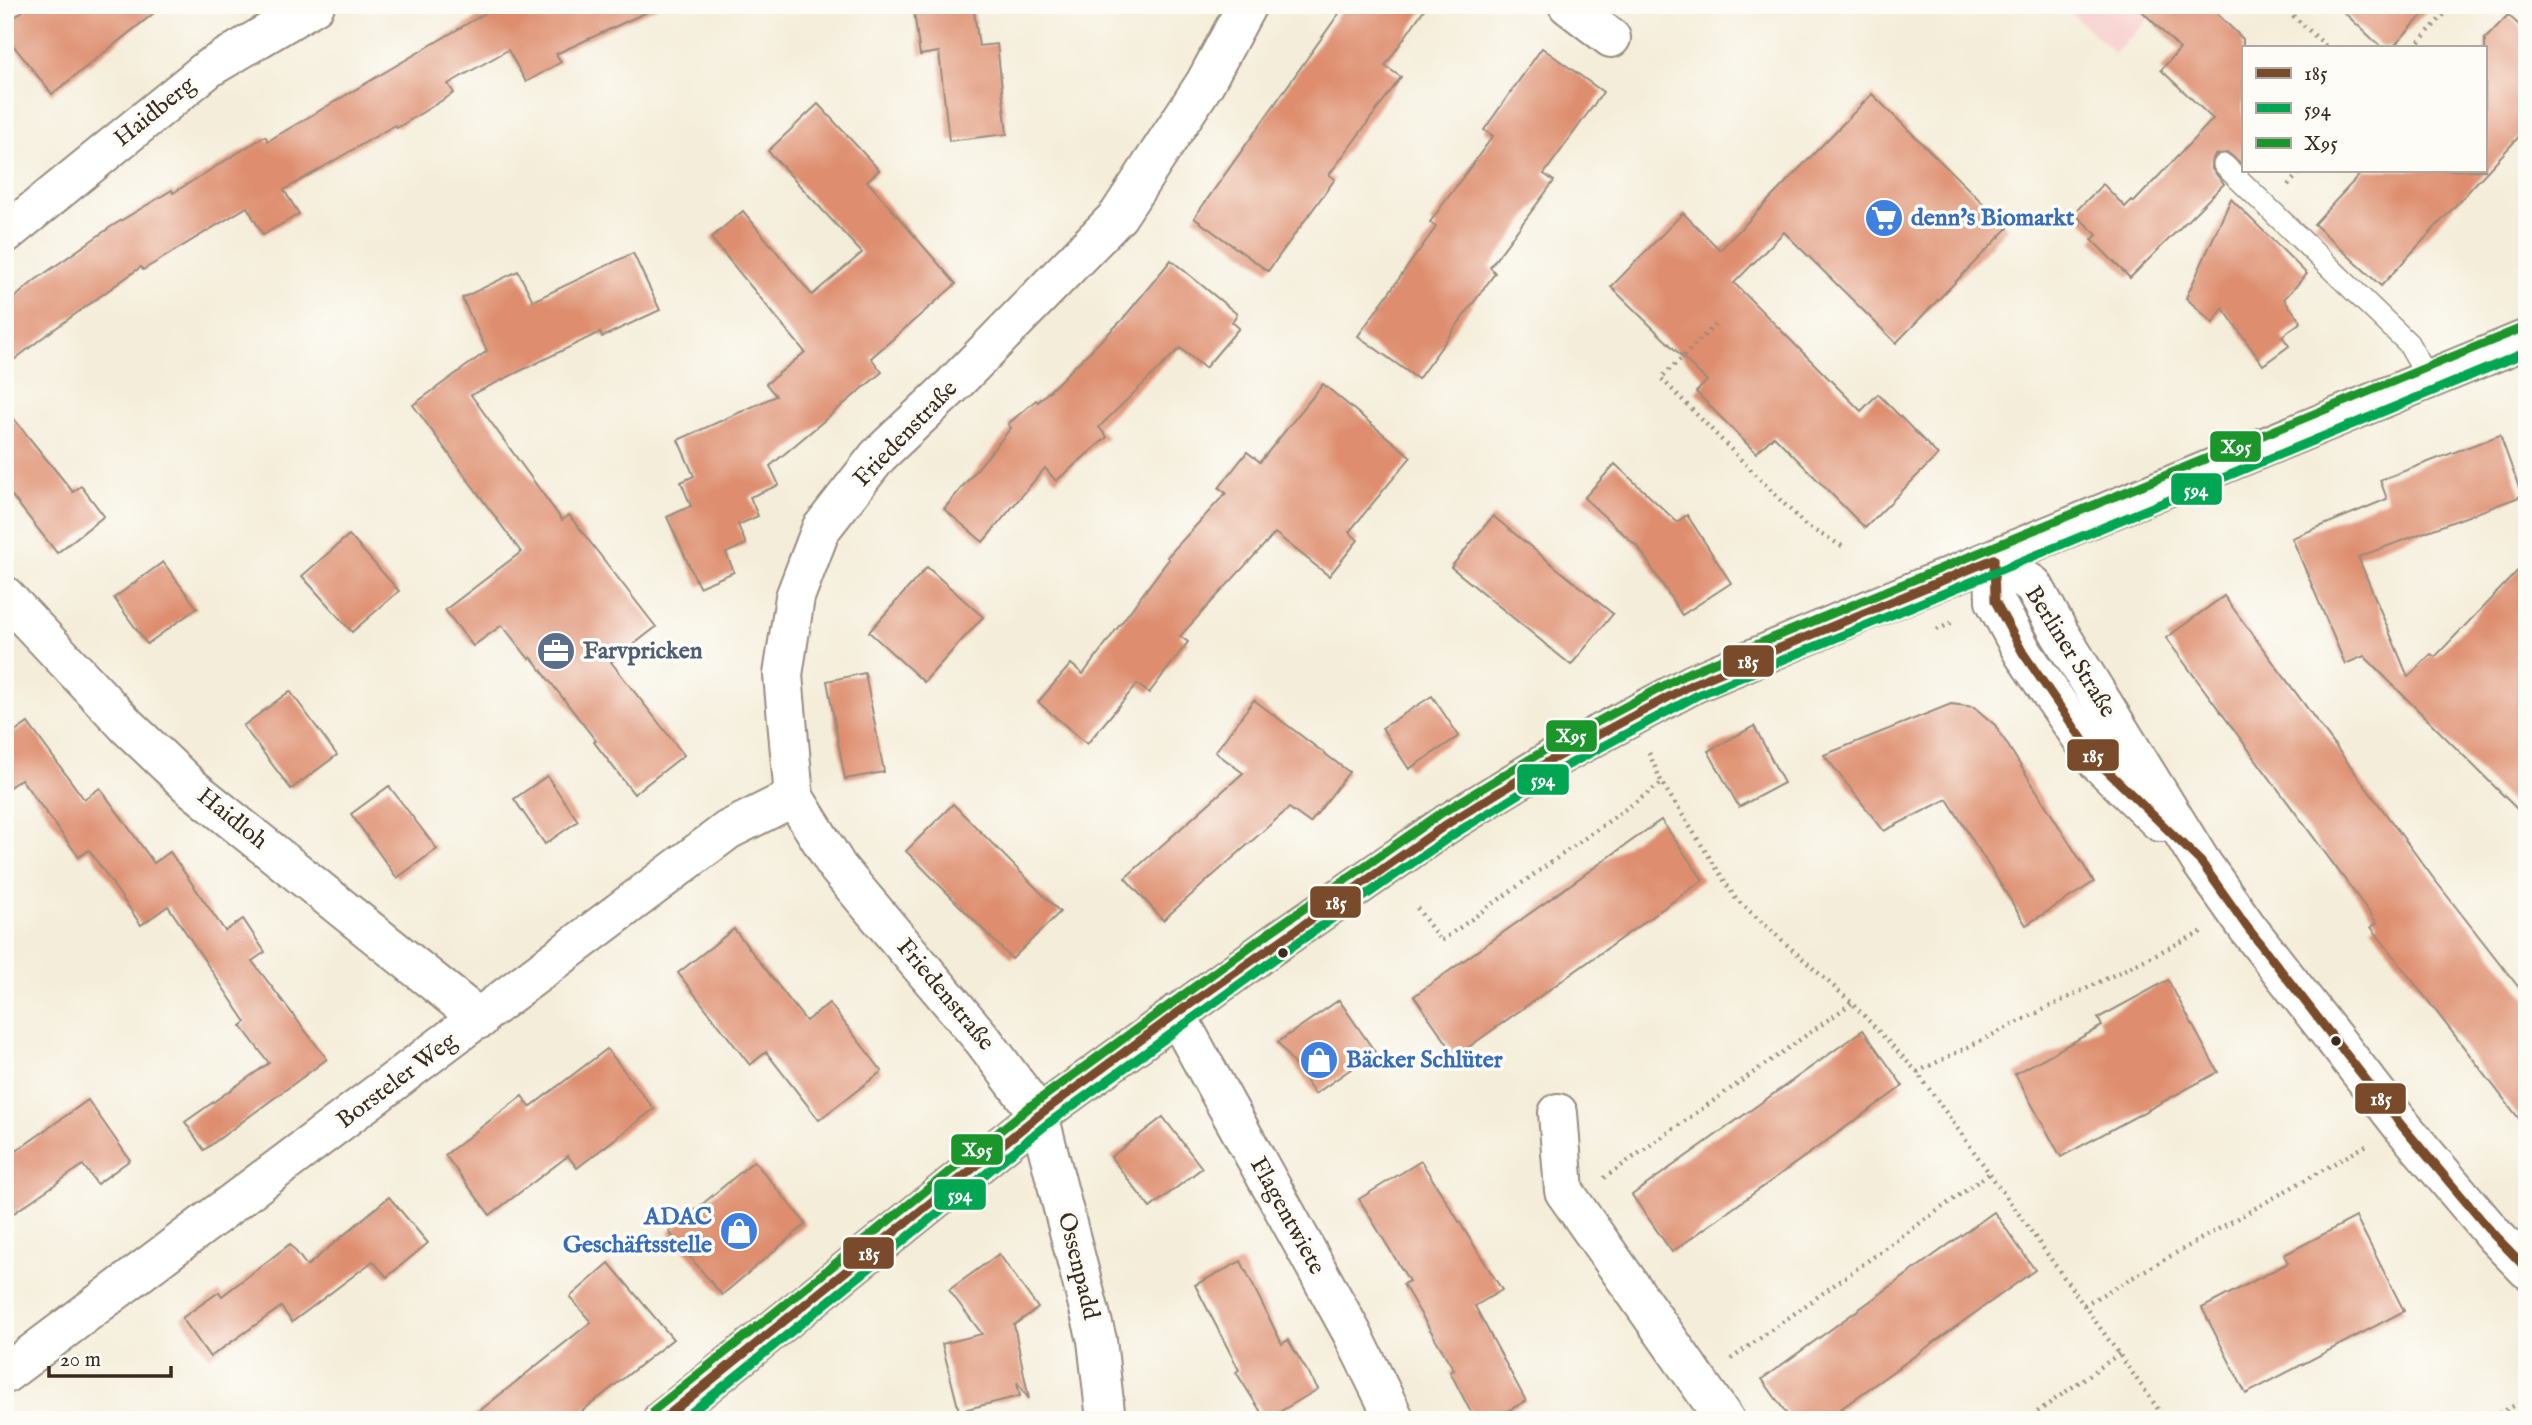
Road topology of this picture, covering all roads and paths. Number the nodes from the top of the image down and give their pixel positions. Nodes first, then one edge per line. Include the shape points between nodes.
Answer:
1 (315, 5) edge
2 (1247, 5) edge
3 (1568, 5) edge
4 (2449, 9) dead end
5 (2288, 11) dead end
6 (1611, 38) dead end
7 (2326, 46) edge
8 (2415, 46) edge
9 (2224, 164) dead end
10 (5, 234) edge
11 (1715, 325) dead end
12 (2527, 339) edge
13 (2428, 378) junction
14 (1842, 547) dead end
15 (1994, 559) junction
16 (5, 596) edge
17 (1649, 752) dead end
18 (1662, 783) junction
19 (794, 797) junction
20 (1417, 908) dead end
21 (2238, 914) junction
22 (1852, 1003) junction
23 (1176, 1014) junction
24 (480, 1019) junction
25 (1917, 1072) junction
26 (1558, 1113) dead end
27 (1039, 1115) junction
28 (2402, 1126) junction
29 (1990, 1174) junction
30 (1564, 1191) junction
31 (2527, 1269) edge
32 (2084, 1305) junction
33 (2119, 1354) junction
34 (5, 1374) edge
35 (1699, 1382) junction
36 (2527, 1399) edge
37 (662, 1420) edge
38 (1106, 1420) edge
39 (1395, 1420) edge
40 (1725, 1420) edge
41 (2026, 1420) edge
42 (2166, 1420) edge
43 (2487, 1420) edge

1 - 10 street, Haidberg via 209,68
2 - 19 street, Friedenstraße via 1205,83 1118,216 878,456 821,529 795,597 783,675
3 - 6 street
4 - 8 path
5 - 7 path
9 - 13 lane via 2408,343
11 - 14 path via 1661,378 1806,526
12 - 13 street
13 - 15 street
15 - 21 street, Berliner Straße via 2033,585 2201,862
15 - 23 street via 1693,684 1602,731 1447,824
16 - 24 street, Haidloh via 191,787
17 - 18 path
18 - 20 path via 1441,941
18 - 22 path via 1736,899
19 - 24 street, Borsteler Weg via 728,830
19 - 27 street, Friedenstraße via 838,868 983,1040
21 - 25 path
21 - 28 street, Berliner Straße
22 - 25 path
22 - 30 path via 1600,1181
23 - 27 street
23 - 39 street, Flagentwiete
24 - 34 street, Borsteler Weg
25 - 29 path
26 - 30 street
27 - 37 street
27 - 38 street, Ossenpadd via 1097,1340
28 - 31 street, Berliner Straße
28 - 32 path
29 - 32 path
29 - 35 path
30 - 35 street
32 - 33 path
33 - 41 path
33 - 42 path
35 - 40 street
36 - 43 path

